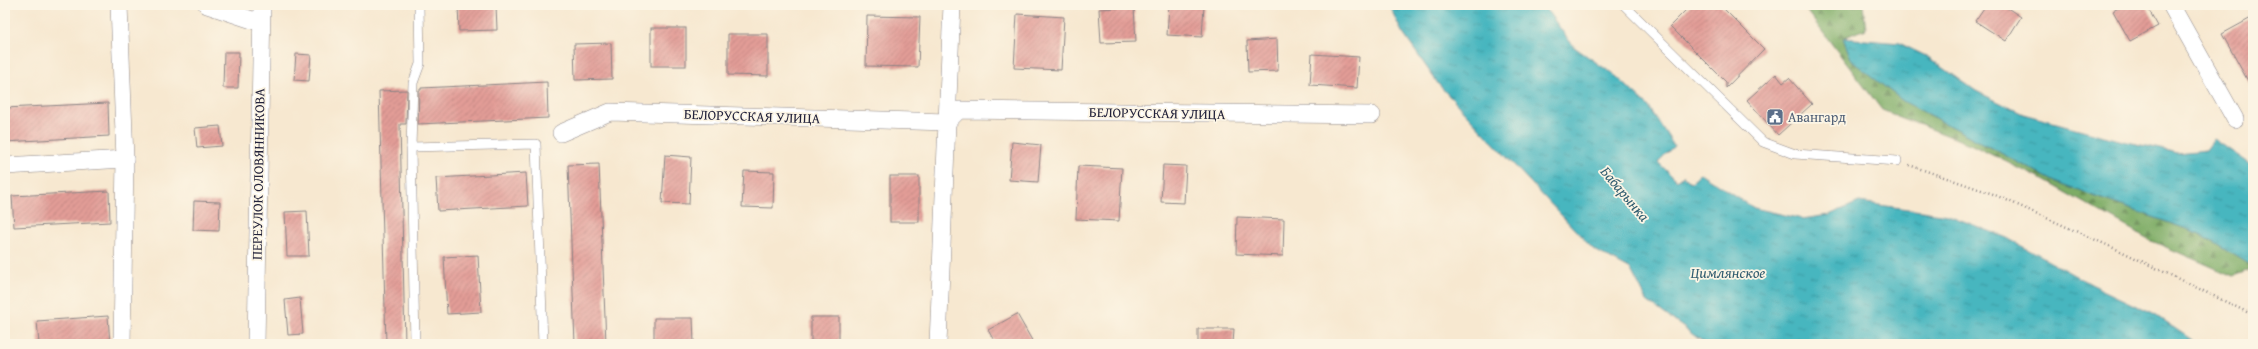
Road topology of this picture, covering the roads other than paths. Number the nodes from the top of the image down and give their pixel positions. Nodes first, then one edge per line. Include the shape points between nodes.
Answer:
1 (119, 5) edge
2 (207, 5) edge
3 (262, 5) edge
4 (419, 5) edge
5 (952, 5) edge
6 (1624, 5) edge
7 (2172, 5) edge
8 (261, 23) junction
9 (1372, 115) dead end
10 (2235, 119) dead end
11 (947, 122) junction
12 (560, 133) dead end
13 (411, 147) junction
14 (125, 159) junction
15 (1897, 161) road end
16 (5, 166) edge
17 (122, 344) edge
18 (256, 344) edge
19 (415, 344) edge
20 (543, 344) edge
21 (938, 344) edge

1 - 14 street
2 - 8 street
3 - 8 street, ПЕРЕУЛОК ОЛОВЯННИКОВА
4 - 13 lane via 420,64 413,83
5 - 11 street
6 - 15 lane via 1763,142 1795,154
7 - 10 street
8 - 18 street, ПЕРЕУЛОК ОЛОВЯННИКОВА
9 - 11 street, БЕЛОРУССКАЯ УЛИЦА via 960,110
11 - 12 street, БЕЛОРУССКАЯ УЛИЦА via 610,112
11 - 21 street
13 - 19 lane
13 - 20 lane via 536,144
14 - 16 street
14 - 17 street

